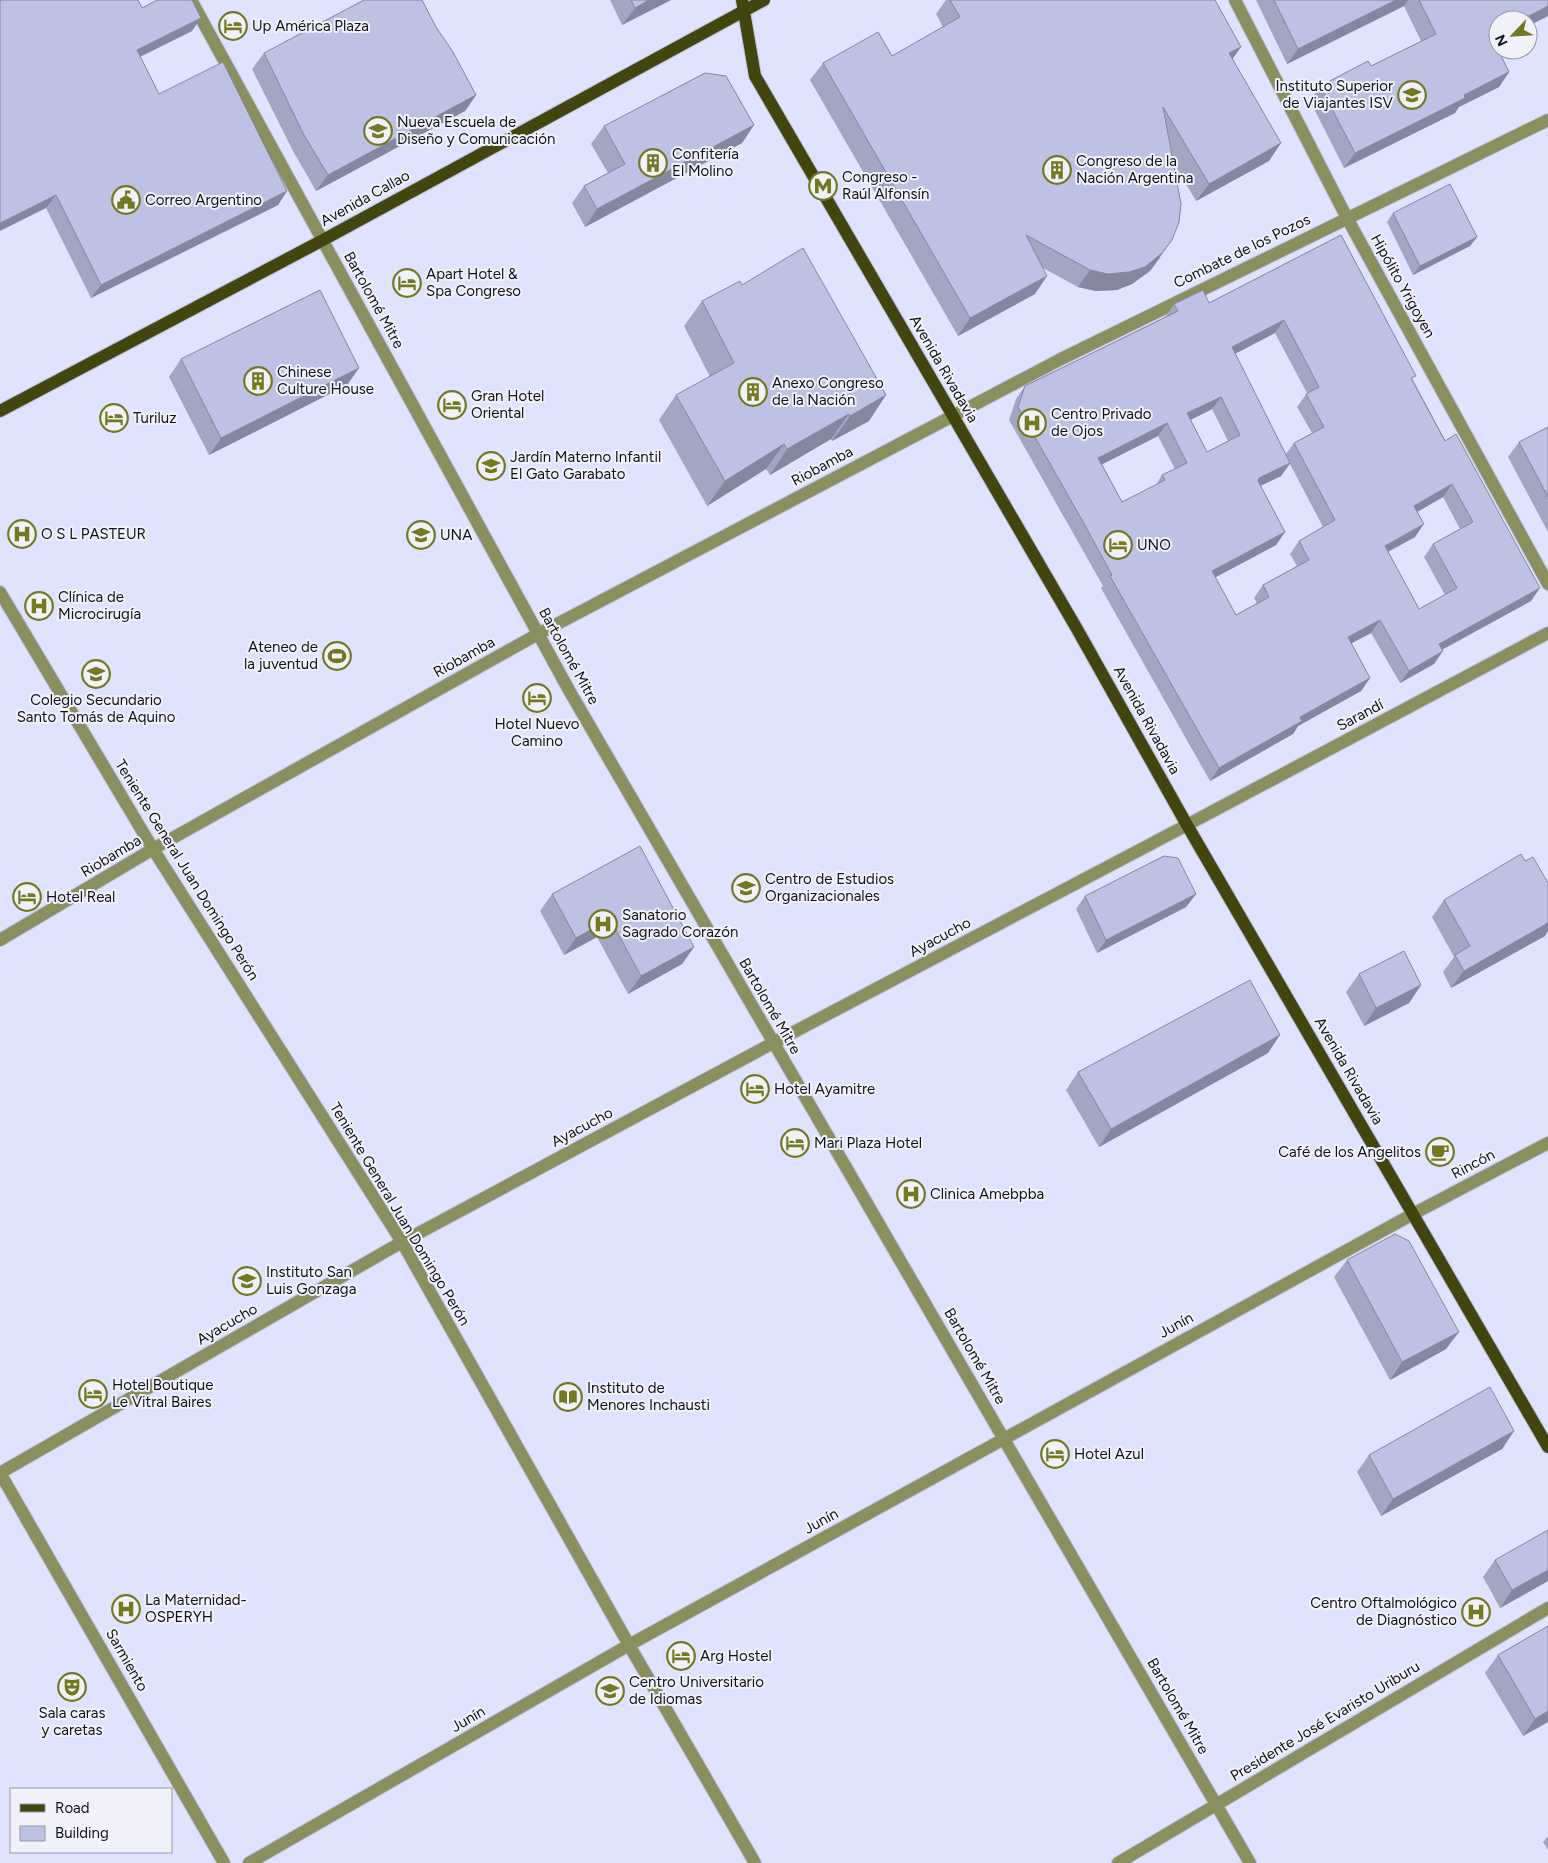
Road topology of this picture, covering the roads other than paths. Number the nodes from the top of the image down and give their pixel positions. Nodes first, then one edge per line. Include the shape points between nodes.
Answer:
1 (191, 0) edge
2 (764, 0) edge
3 (1235, 0) edge
4 (743, 6) edge
5 (1548, 120) edge
6 (1347, 218) junction
7 (323, 240) junction
8 (0, 411) edge
9 (952, 416) junction
10 (1548, 584) edge
11 (0, 592) edge
12 (1548, 633) edge
13 (538, 634) junction
14 (1187, 825) junction
15 (154, 849) junction
16 (0, 940) edge
17 (773, 1043) junction
18 (1548, 1143) edge
19 (1413, 1214) junction
20 (402, 1242) junction
21 (1004, 1438) junction
22 (1548, 1447) edge
23 (0, 1473) edge
24 (1548, 1608) edge
25 (629, 1645) junction
26 (1216, 1804) junction
27 (224, 1863) edge
28 (249, 1863) edge
29 (755, 1863) edge
30 (1118, 1863) edge
31 (1250, 1863) edge

1 - 7 street, Bartolomé Mitre
2 - 4 main road, Avenida Callao
3 - 6 street, Hipólito Yrigoyen
4 - 7 main road, Avenida Callao
4 - 9 main road, Avenida Rivadavia via 755,76
5 - 6 street, Combate de los Pozos
6 - 9 street, Combate de los Pozos via 1061,358
6 - 10 street, Hipólito Yrigoyen
7 - 8 main road, Avenida Callao
7 - 13 street, Bartolomé Mitre
9 - 13 street, Riobamba
9 - 14 main road, Avenida Rivadavia
11 - 15 street, Teniente General Juan Domingo Perón
12 - 14 street, Sarandí
13 - 15 street, Riobamba
13 - 17 street, Bartolomé Mitre
14 - 17 street, Ayacucho
14 - 19 main road, Avenida Rivadavia
15 - 16 street, Riobamba
15 - 20 street, Teniente General Juan Domingo Perón
17 - 20 street, Ayacucho
17 - 21 street, Bartolomé Mitre
18 - 19 street, Rincón
19 - 21 street, Junín
19 - 22 main road, Avenida Rivadavia
20 - 23 street, Ayacucho
20 - 25 street, Teniente General Juan Domingo Perón
21 - 25 street, Junín
21 - 26 street, Bartolomé Mitre
23 - 27 street, Sarmiento
24 - 26 street, Presidente José Evaristo Uriburu
25 - 28 street, Junín
25 - 29 street, Teniente General Juan Domingo Perón
26 - 30 street, Presidente José Evaristo Uriburu
26 - 31 street, Bartolomé Mitre

